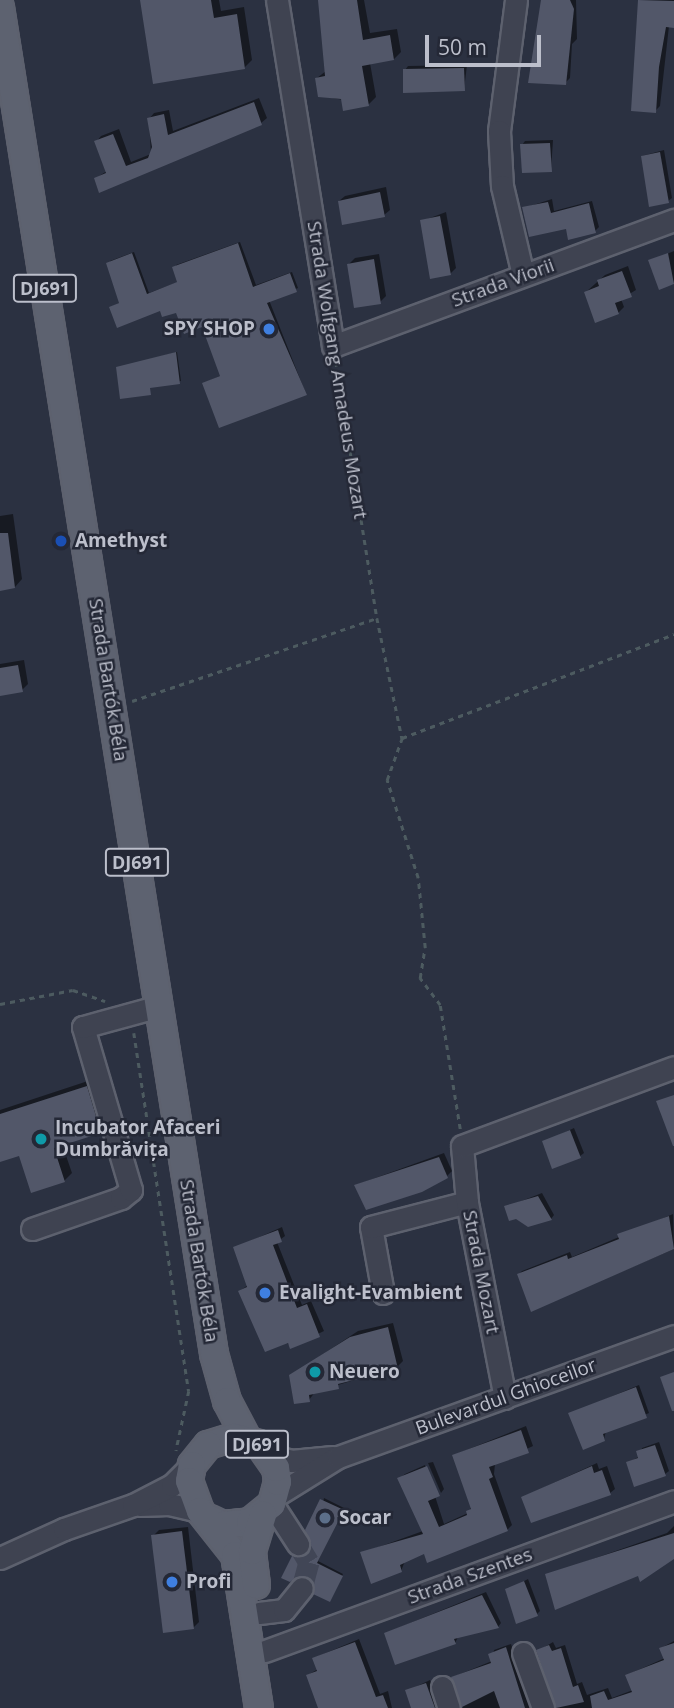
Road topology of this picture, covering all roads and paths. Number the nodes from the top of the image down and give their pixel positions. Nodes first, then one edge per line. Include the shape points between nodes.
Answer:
1 (277, 0) edge
2 (516, 0) edge
3 (0, 7) edge
4 (674, 220) edge
5 (523, 275) junction
6 (333, 346) junction
7 (377, 618) junction
8 (674, 634) edge
9 (111, 704) junction
10 (402, 738) junction
11 (0, 1004) edge
12 (159, 1006) junction
13 (131, 1013) junction
14 (674, 1067) edge
15 (462, 1146) junction
16 (467, 1202) junction
17 (32, 1229) dead end
18 (383, 1293) dead end
19 (674, 1336) edge
20 (214, 1354) junction
21 (505, 1398) junction
22 (247, 1439) junction
23 (269, 1455) junction
24 (338, 1457) junction
25 (191, 1458) junction
26 (674, 1501) edge
27 (133, 1505) junction
28 (270, 1505) junction
29 (205, 1515) junction
30 (298, 1544) tunnel mouth
31 (0, 1558) edge
32 (302, 1588) tunnel mouth
33 (258, 1632) junction
34 (523, 1653) dead end
35 (442, 1687) dead end
36 (248, 1708) edge
37 (259, 1708) edge
38 (272, 1708) edge
39 (449, 1708) edge
40 (543, 1708) edge

1 - 6 street, Strada Wolfgang Amadeus Mozart
2 - 5 street via 499,131 502,186
3 - 9 main road, Strada Bartók Béla / DJ691
4 - 5 street, Strada Viorii
5 - 6 street, Strada Viorii
6 - 7 path, Strada Wolfgang Amadeus Mozart
7 - 9 path via 142,700
7 - 10 path, Strada Wolfgang Amadeus Mozart
8 - 10 path
9 - 12 main road, Strada Bartók Béla / DJ691
10 - 15 path via 387,780 418,878 425,948 420,978 440,1004
11 - 13 path via 73,990
12 - 13 street
12 - 20 main road, Strada Bartók Béla / DJ691
13 - 17 street via 83,1027 131,1190 121,1198
13 - 25 path via 189,1391
14 - 15 street
15 - 16 street, Strada Mozart
16 - 18 street via 371,1227
16 - 21 street, Strada Mozart
19 - 21 street, Bulevardul Ghioceilor
20 - 22 main road, Strada Bartók Béla / DJ691 via 227,1401
20 - 25 main road, Strada Bartók Béla / DJ691
21 - 24 street, Bulevardul Ghioceilor
22 - 23 main road, DJ691
22 - 25 main road, DJ691 via 234,1437
23 - 24 street, Bulevardul Ghioceilor via 291,1461
23 - 28 main road, DJ691 via 276,1468
24 - 28 street, Bulevardul Ghioceilor
25 - 27 street via 172,1485
25 - 29 main road, DJ691 via 192,1497
26 - 33 street, Strada Szentes
27 - 29 street via 169,1504
27 - 31 street
28 - 29 main road via 237,1526
28 - 30 street
28 - 33 main road, DJ691 via 252,1551
29 - 33 main road, DJ691 via 235,1555
32 - 33 street
33 - 36 street via 242,1650
33 - 37 main road, DJ691
33 - 38 main road, DJ691
34 - 40 street
35 - 39 street

